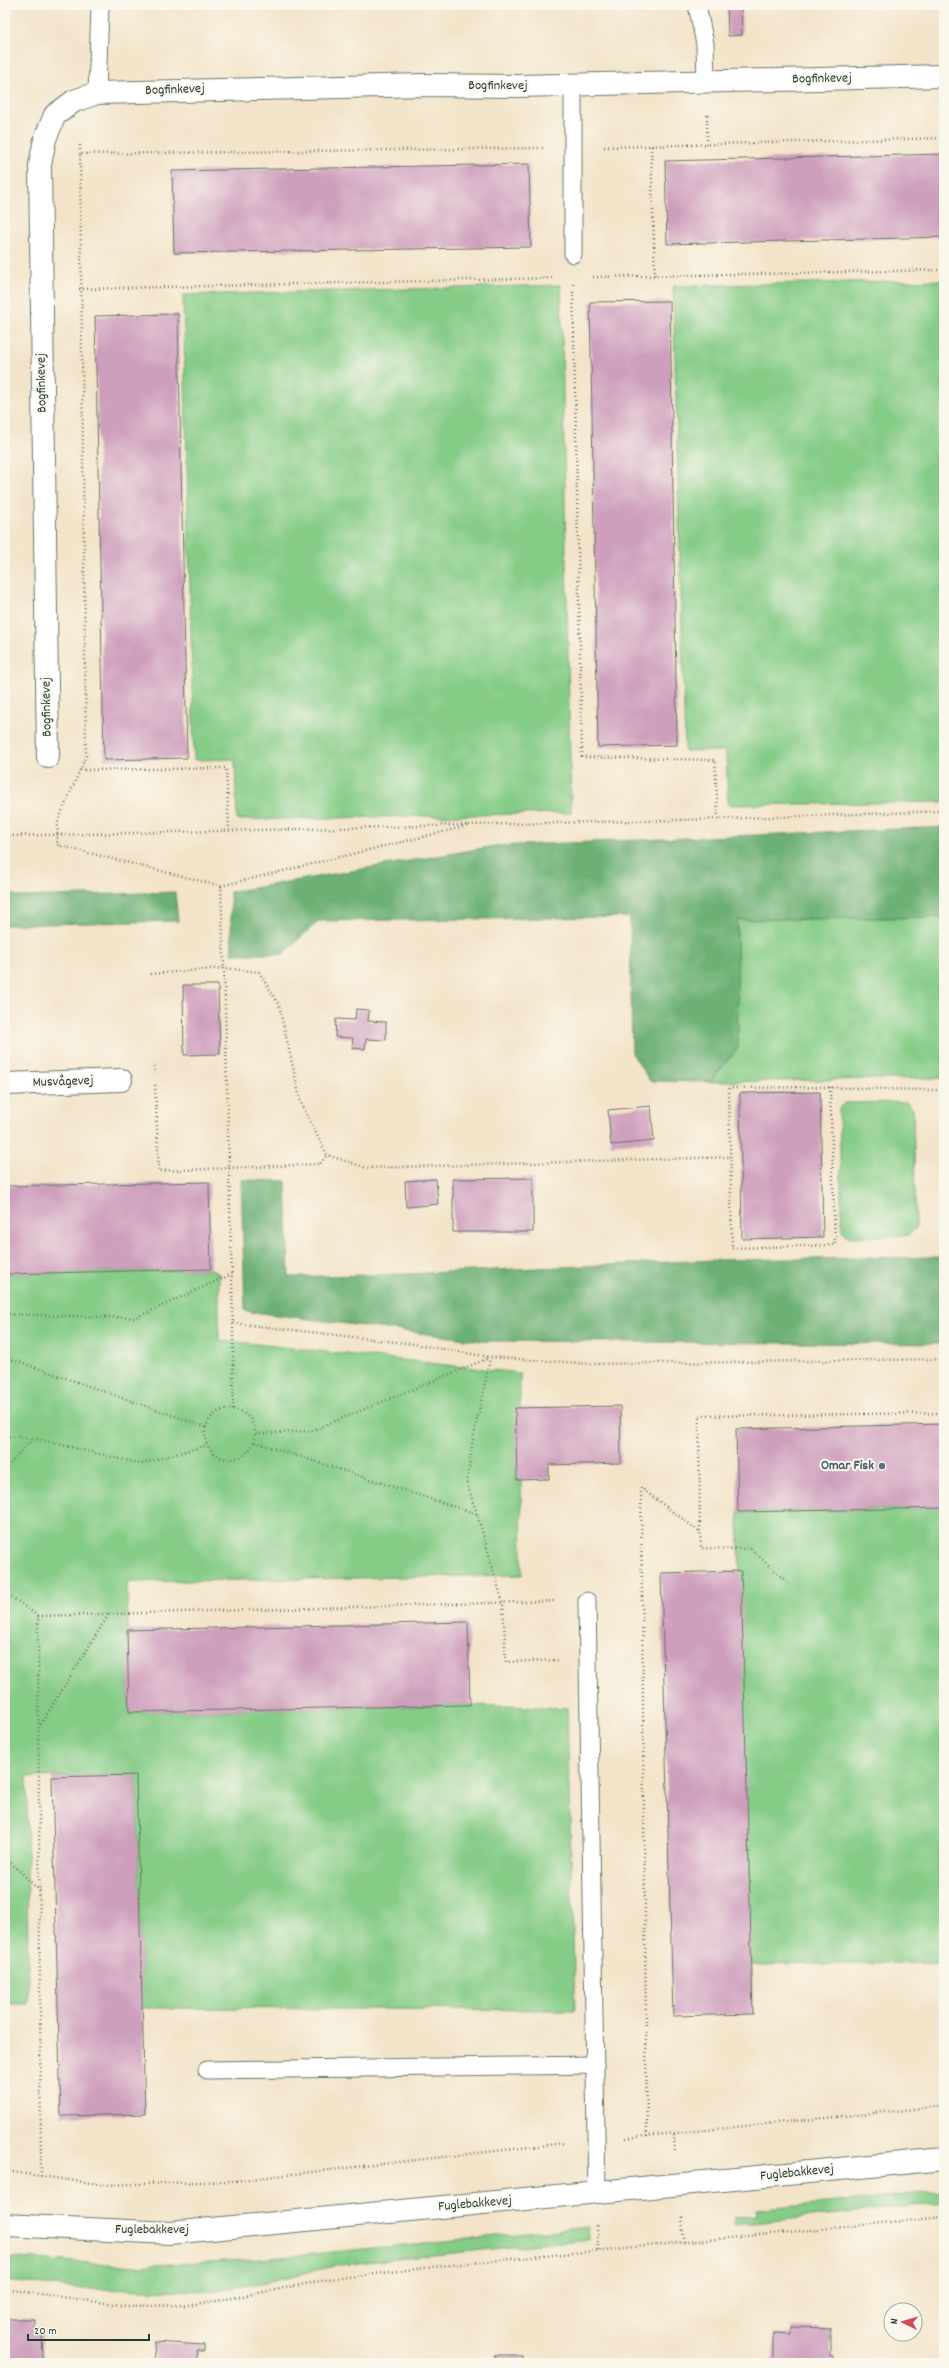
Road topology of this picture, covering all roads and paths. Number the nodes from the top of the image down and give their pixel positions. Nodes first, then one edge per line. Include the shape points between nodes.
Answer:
1 (100, 5) edge
2 (697, 5) edge
3 (944, 76) edge
4 (706, 81) junction
5 (573, 85) junction
6 (97, 93) junction
7 (944, 138) edge
8 (651, 146) junction
9 (573, 148) junction
10 (573, 254) joint
11 (944, 270) edge
12 (573, 277) junction
13 (655, 277) junction
14 (41, 290) junction
15 (80, 290) junction
16 (48, 757) dead end
17 (80, 770) junction
18 (944, 811) edge
19 (718, 819) junction
20 (474, 824) junction
21 (229, 830) junction
22 (58, 834) junction
23 (5, 836) edge
24 (221, 886) junction
25 (224, 968) junction
26 (150, 974) dead end
27 (154, 1066) dead end
28 (121, 1080) dead end
29 (5, 1084) edge
30 (830, 1087) junction
31 (944, 1090) edge
32 (327, 1155) junction
33 (729, 1157) junction
34 (230, 1167) junction
35 (232, 1274) junction
36 (5, 1314) edge
37 (234, 1323) junction
38 (5, 1357) edge
39 (490, 1357) junction
40 (944, 1359) edge
41 (233, 1409) junction
42 (944, 1413) edge
43 (206, 1427) junction
44 (256, 1434) junction
45 (5, 1436) edge
46 (33, 1438) junction
47 (255, 1442) junction
48 (207, 1445) junction
49 (5, 1470) edge
50 (477, 1514) junction
51 (700, 1532) junction
52 (789, 1584) dead end
53 (5, 1592) edge
54 (587, 1601) dead end
55 (534, 1602) dead end
56 (503, 1603) junction
57 (108, 1614) junction
58 (38, 1616) junction
59 (589, 1659) junction
60 (38, 1727) junction
61 (5, 1857) edge
62 (40, 1891) junction
63 (595, 2066) junction
64 (207, 2070) dead end
65 (944, 2107) edge
66 (647, 2136) junction
67 (595, 2139) junction
68 (944, 2159) edge
69 (5, 2171) edge
70 (41, 2176) junction
71 (597, 2193) junction
72 (944, 2217) edge
73 (5, 2225) edge
74 (5, 2289) edge

1 - 6 lane
2 - 4 lane via 705,44
3 - 4 street, Bogfinkevej
4 - 5 street, Bogfinkevej
5 - 6 street, Bogfinkevej
5 - 9 lane
6 - 14 street, Bogfinkevej via 74,101 55,115 45,140 40,165
7 - 8 path
8 - 9 path
8 - 13 path
9 - 10 lane
9 - 15 path via 80,154
10 - 12 path
11 - 13 path
12 - 13 path
12 - 15 path
12 - 19 path via 582,757 715,760
14 - 15 path
14 - 16 street, Bogfinkevej
15 - 17 path via 86,756
17 - 21 path via 226,768
17 - 22 path via 58,821
18 - 19 path
19 - 20 path
20 - 21 path
20 - 24 path
21 - 22 path
22 - 23 path
22 - 24 path via 57,845
24 - 25 path
25 - 26 path
25 - 32 path via 259,972 279,1005 302,1103
25 - 34 path
27 - 34 path via 159,1170
28 - 29 street, Musvågevej
30 - 31 path
30 - 33 path via 729,1088
30 - 33 path via 835,1245 732,1248
32 - 33 path via 367,1168
32 - 34 path via 320,1164
34 - 35 path
35 - 36 path via 135,1318
35 - 37 path
37 - 39 path via 413,1344
37 - 41 path
38 - 43 path
39 - 40 path via 592,1364
39 - 44 path via 311,1430
39 - 50 path via 472,1445 467,1484
41 - 43 path via 226,1409 213,1416
41 - 44 path via 246,1414 255,1427
42 - 51 path via 699,1416
43 - 48 path
44 - 47 path
45 - 46 path
46 - 48 path via 141,1464
46 - 49 path
47 - 48 path via 251,1450 236,1459 219,1457
47 - 50 path
50 - 56 path
51 - 52 path via 701,1548 751,1549
51 - 66 path via 641,1488
53 - 58 path
54 - 59 lane
55 - 56 path
56 - 57 path
56 - 59 path via 506,1662
57 - 58 path
57 - 60 path
58 - 60 path
59 - 63 lane
60 - 62 path
61 - 62 path
62 - 70 path
63 - 64 lane
63 - 67 lane
65 - 66 path
66 - 67 path
67 - 70 path via 233,2181 105,2185
67 - 71 lane
68 - 71 street, Fuglebakkevej
69 - 70 path
71 - 73 street, Fuglebakkevej via 170,2233
72 - 74 path via 331,2279 196,2305 126,2306

